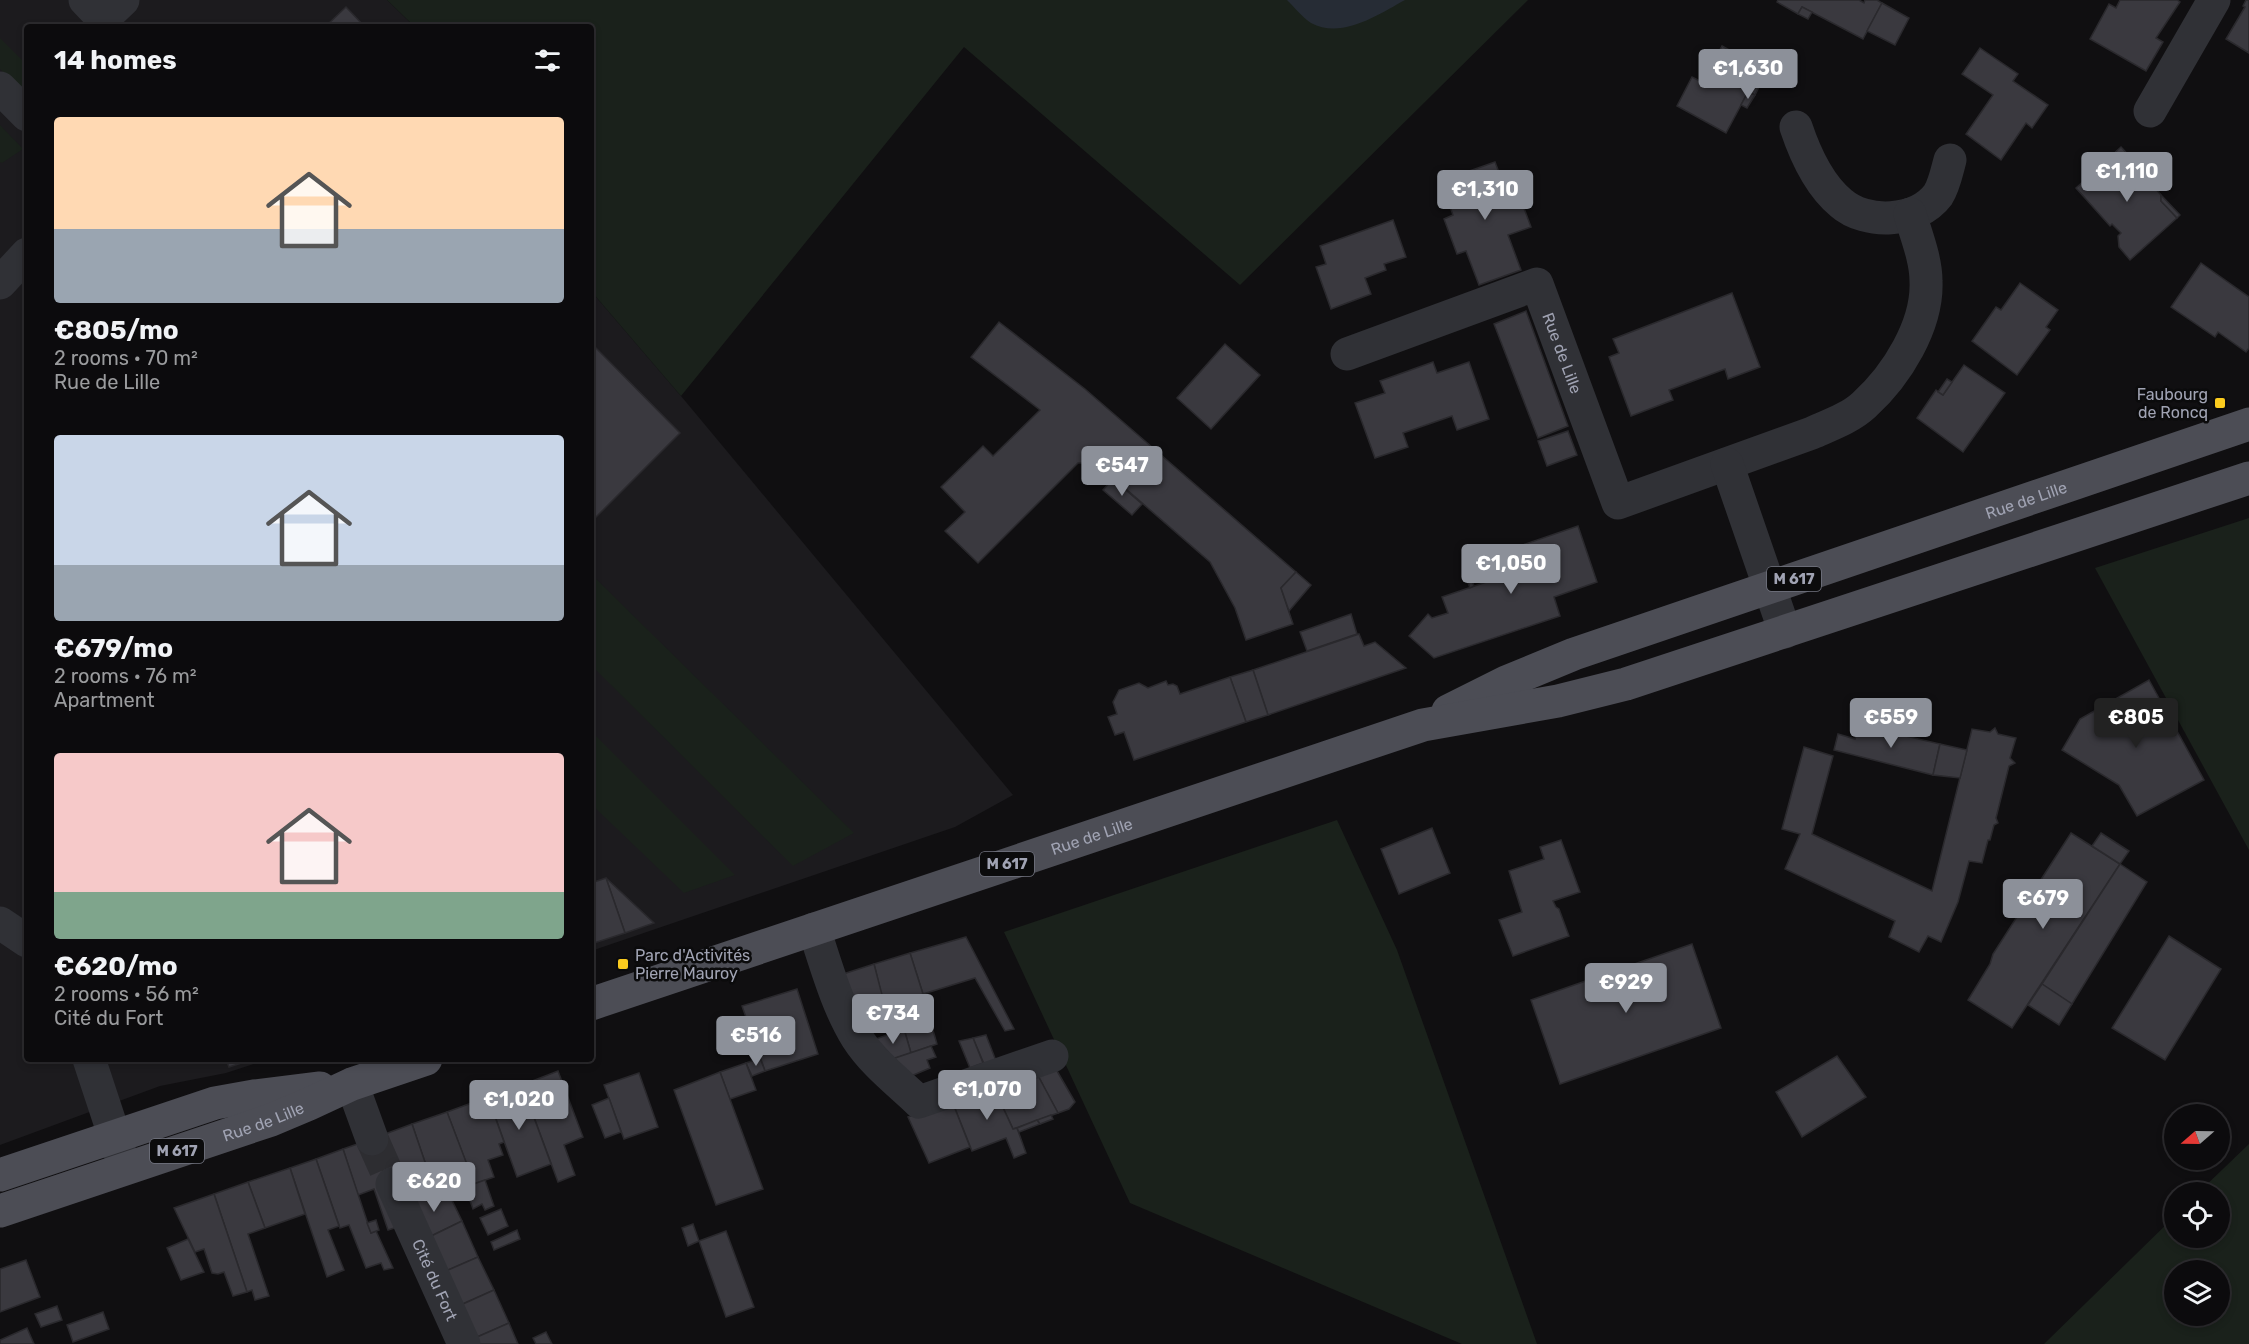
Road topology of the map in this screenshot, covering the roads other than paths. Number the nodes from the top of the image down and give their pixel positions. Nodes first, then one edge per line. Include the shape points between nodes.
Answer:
1 (84, 0) edge
2 (123, 0) edge
3 (2214, 0) edge
4 (0, 88) edge
5 (2150, 111) dead end
6 (24, 112) edge
7 (1796, 128) dead end
8 (1950, 160) dead end
9 (1910, 214) junction
10 (24, 257) edge
11 (0, 283) edge
12 (1347, 354) dead end
13 (2249, 424) edge
14 (1727, 464) junction
15 (2249, 478) edge
16 (1770, 587) junction
17 (1785, 632) junction
18 (1423, 725) junction
19 (0, 923) edge
20 (814, 929) junction
21 (24, 939) edge
22 (594, 1003) edge
23 (1052, 1056) dead end
24 (90, 1062) edge
25 (417, 1062) edge
26 (351, 1084) junction
27 (114, 1136) junction
28 (372, 1139) tunnel mouth
29 (125, 1168) junction
30 (0, 1174) edge
31 (392, 1184) tunnel mouth
32 (0, 1211) edge
33 (464, 1344) edge

1 - 2 street via 103,19
3 - 5 street
4 - 6 street
7 - 9 street via 1817,175 1841,203 1862,214 1880,217
8 - 9 street via 1940,193 1931,203
9 - 14 street, Rue de Lille via 1927,280 1925,306 1917,332 1897,365 1863,406 1838,421
10 - 11 street
12 - 14 street, Rue de Lille via 1537,284 1618,503
13 - 16 main road, Rue de Lille / M 617
14 - 16 street
15 - 17 main road, Rue de Lille / M 617
16 - 17 street
16 - 18 main road, Rue de Lille / M 617 via 1551,663 1482,692
17 - 18 main road, Rue de Lille / M 617 via 1585,695
18 - 20 main road, Rue de Lille / M 617
19 - 21 street
20 - 22 main road, Rue de Lille / M 617
20 - 23 street via 857,1038 871,1057 919,1102
24 - 27 street
25 - 26 main road, Rue de Lille / M 617
26 - 27 main road, Rue de Lille / M 617 via 234,1099
26 - 28 street
26 - 29 main road, Rue de Lille / M 617 via 271,1120
27 - 29 street
27 - 30 main road, Rue de Lille / M 617
29 - 32 main road, Rue de Lille / M 617
31 - 33 street, Cité du Fort

